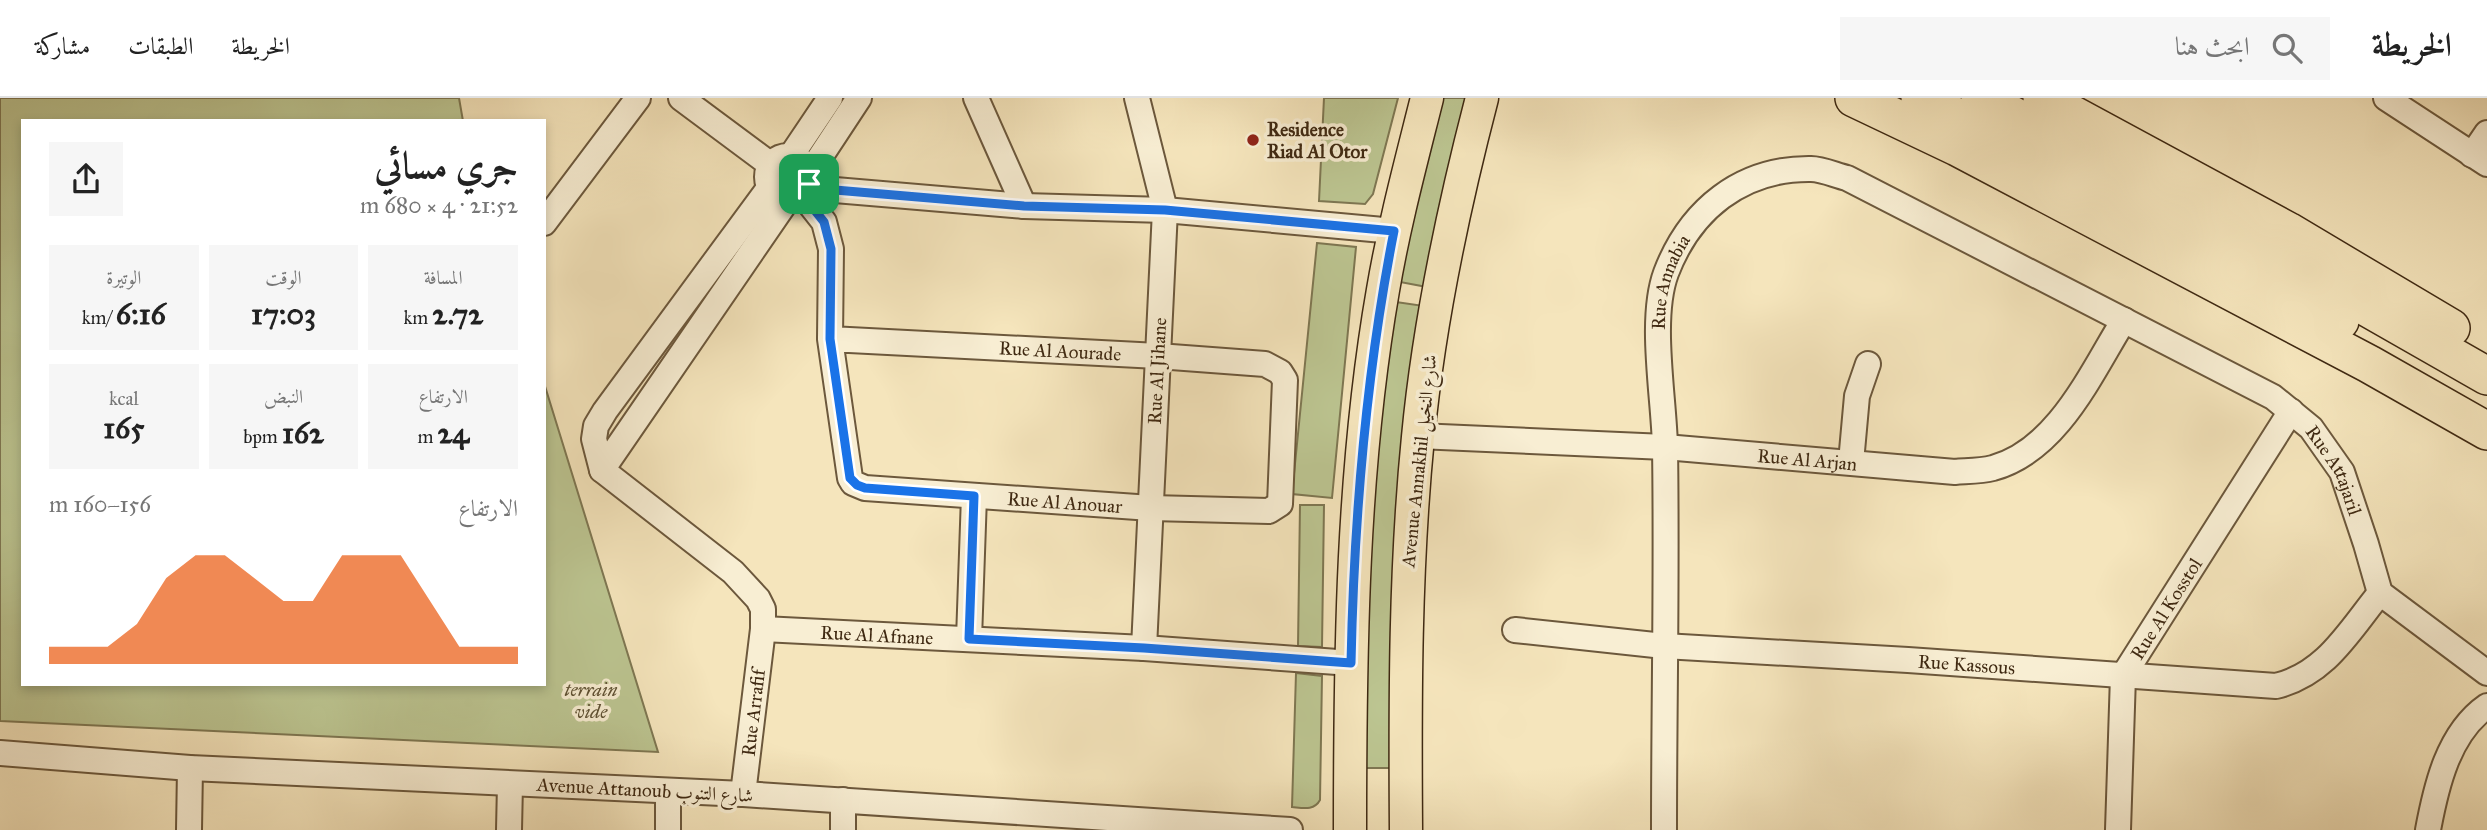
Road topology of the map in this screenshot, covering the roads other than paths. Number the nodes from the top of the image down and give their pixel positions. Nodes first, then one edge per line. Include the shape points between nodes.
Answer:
1 (638, 98) edge
2 (681, 98) edge
3 (830, 98) edge
4 (859, 98) edge
5 (976, 98) edge
6 (1138, 98) edge
7 (1427, 98) edge
8 (1482, 98) edge
9 (1854, 98) edge
10 (1920, 98) edge
11 (1980, 98) edge
12 (2042, 98) edge
13 (2386, 98) edge
14 (2487, 133) edge
15 (2480, 159) edge
16 (791, 180) junction
17 (1024, 206) junction
18 (1165, 210) junction
19 (546, 220) edge
20 (1394, 231) junction
21 (2124, 320) junction
22 (830, 339) junction
23 (2487, 351) edge
24 (1158, 356) junction
25 (1868, 364) dead end
26 (2487, 376) edge
27 (2487, 408) edge
28 (2291, 411) junction
29 (2487, 431) edge
30 (1418, 436) junction
31 (1665, 447) junction
32 (1851, 462) junction
33 (974, 496) junction
34 (1280, 504) joint
35 (1151, 508) junction
36 (2380, 593) junction
37 (763, 629) junction
38 (1514, 630) dead end
39 (969, 639) junction
40 (1664, 646) junction
41 (1144, 648) junction
42 (1351, 663) junction
43 (2487, 673) edge
44 (2123, 676) junction
45 (2487, 706) edge
46 (0, 753) edge
47 (190, 768) junction
48 (510, 784) junction
49 (667, 791) junction
50 (743, 794) junction
51 (843, 800) junction
52 (1018, 821) edge
53 (189, 830) edge
54 (509, 830) edge
55 (668, 830) edge
56 (843, 830) edge
57 (1290, 830) edge
58 (1350, 830) edge
59 (1406, 830) edge
60 (1664, 830) edge
61 (2118, 830) edge
62 (2428, 830) edge

1 - 19 street
2 - 16 street
3 - 16 street
4 - 16 street
5 - 17 street
6 - 18 street, Rue Al Jihane
7 - 20 main road
8 - 30 main road, Avenue Annakhil شارع النخيل via 1444,260
9 - 29 highway via 1957,147 2369,363
10 - 27 highway via 2262,278
11 - 26 highway via 2275,255
12 - 23 highway via 2288,231
13 - 15 street
14 - 15 street
16 - 17 street via 835,190
16 - 22 street via 824,222 831,249
16 - 37 street via 602,470 733,572 758,599
17 - 18 street
18 - 20 street
18 - 24 street, Rue Al Jihane
20 - 42 main road via 1382,291 1359,484
21 - 28 street, Rue Attajaril via 2273,397
21 - 31 street, Rue Annabia via 1847,178 1814,169 1752,178 1713,202 1695,221 1666,274 1658,306
21 - 32 street, Rue Al Arjan via 2064,416 2023,456 1992,468 1955,472
22 - 24 street, Rue Al Aourade
22 - 33 street, Rue Al Anouar via 850,478 865,488
24 - 34 street, Rue Al Aourade via 1265,364 1280,372 1285,380
24 - 35 street, Rue Al Jihane
25 - 32 street via 1857,396
28 - 36 street, Rue Attajaril via 2311,428 2342,472
28 - 44 street, Rue Al Kosstol
30 - 31 street, Rue Al Arjan
30 - 59 main road, Avenue Annakhil شارع النخيل via 1407,596
31 - 32 street, Rue Al Arjan
31 - 40 street, Rue Annabia
33 - 35 street, Rue Al Anouar
33 - 39 street
34 - 35 street, Rue Al Anouar via 1269,512
35 - 41 street, Rue Al Jihane
36 - 43 street
36 - 44 street, Rue Kassous via 2334,651 2296,681 2276,686
37 - 39 street, Rue Al Afnane
37 - 50 street, Rue Arrafif
38 - 40 street, Rue Kassous
39 - 41 street, Rue Al Afnane
40 - 44 street, Rue Kassous
40 - 60 street, Rue Annabia
41 - 42 street, Rue Al Afnane
42 - 58 main road
44 - 61 street, Rue Al Kosstol
45 - 62 street via 2462,731 2437,782
46 - 47 street, Avenue Attanoub شارع التنوب
47 - 48 street, Avenue Attanoub شارع التنوب
47 - 53 street
48 - 49 street, Avenue Attanoub شارع التنوب
48 - 54 street
49 - 50 street, Avenue Attanoub شارع التنوب
49 - 55 street
50 - 51 street, Avenue Attanoub شارع التنوب
51 - 52 street, Avenue Attanoub شارع التنوب
51 - 56 street
52 - 57 street, Avenue Attanoub شارع التنوب

